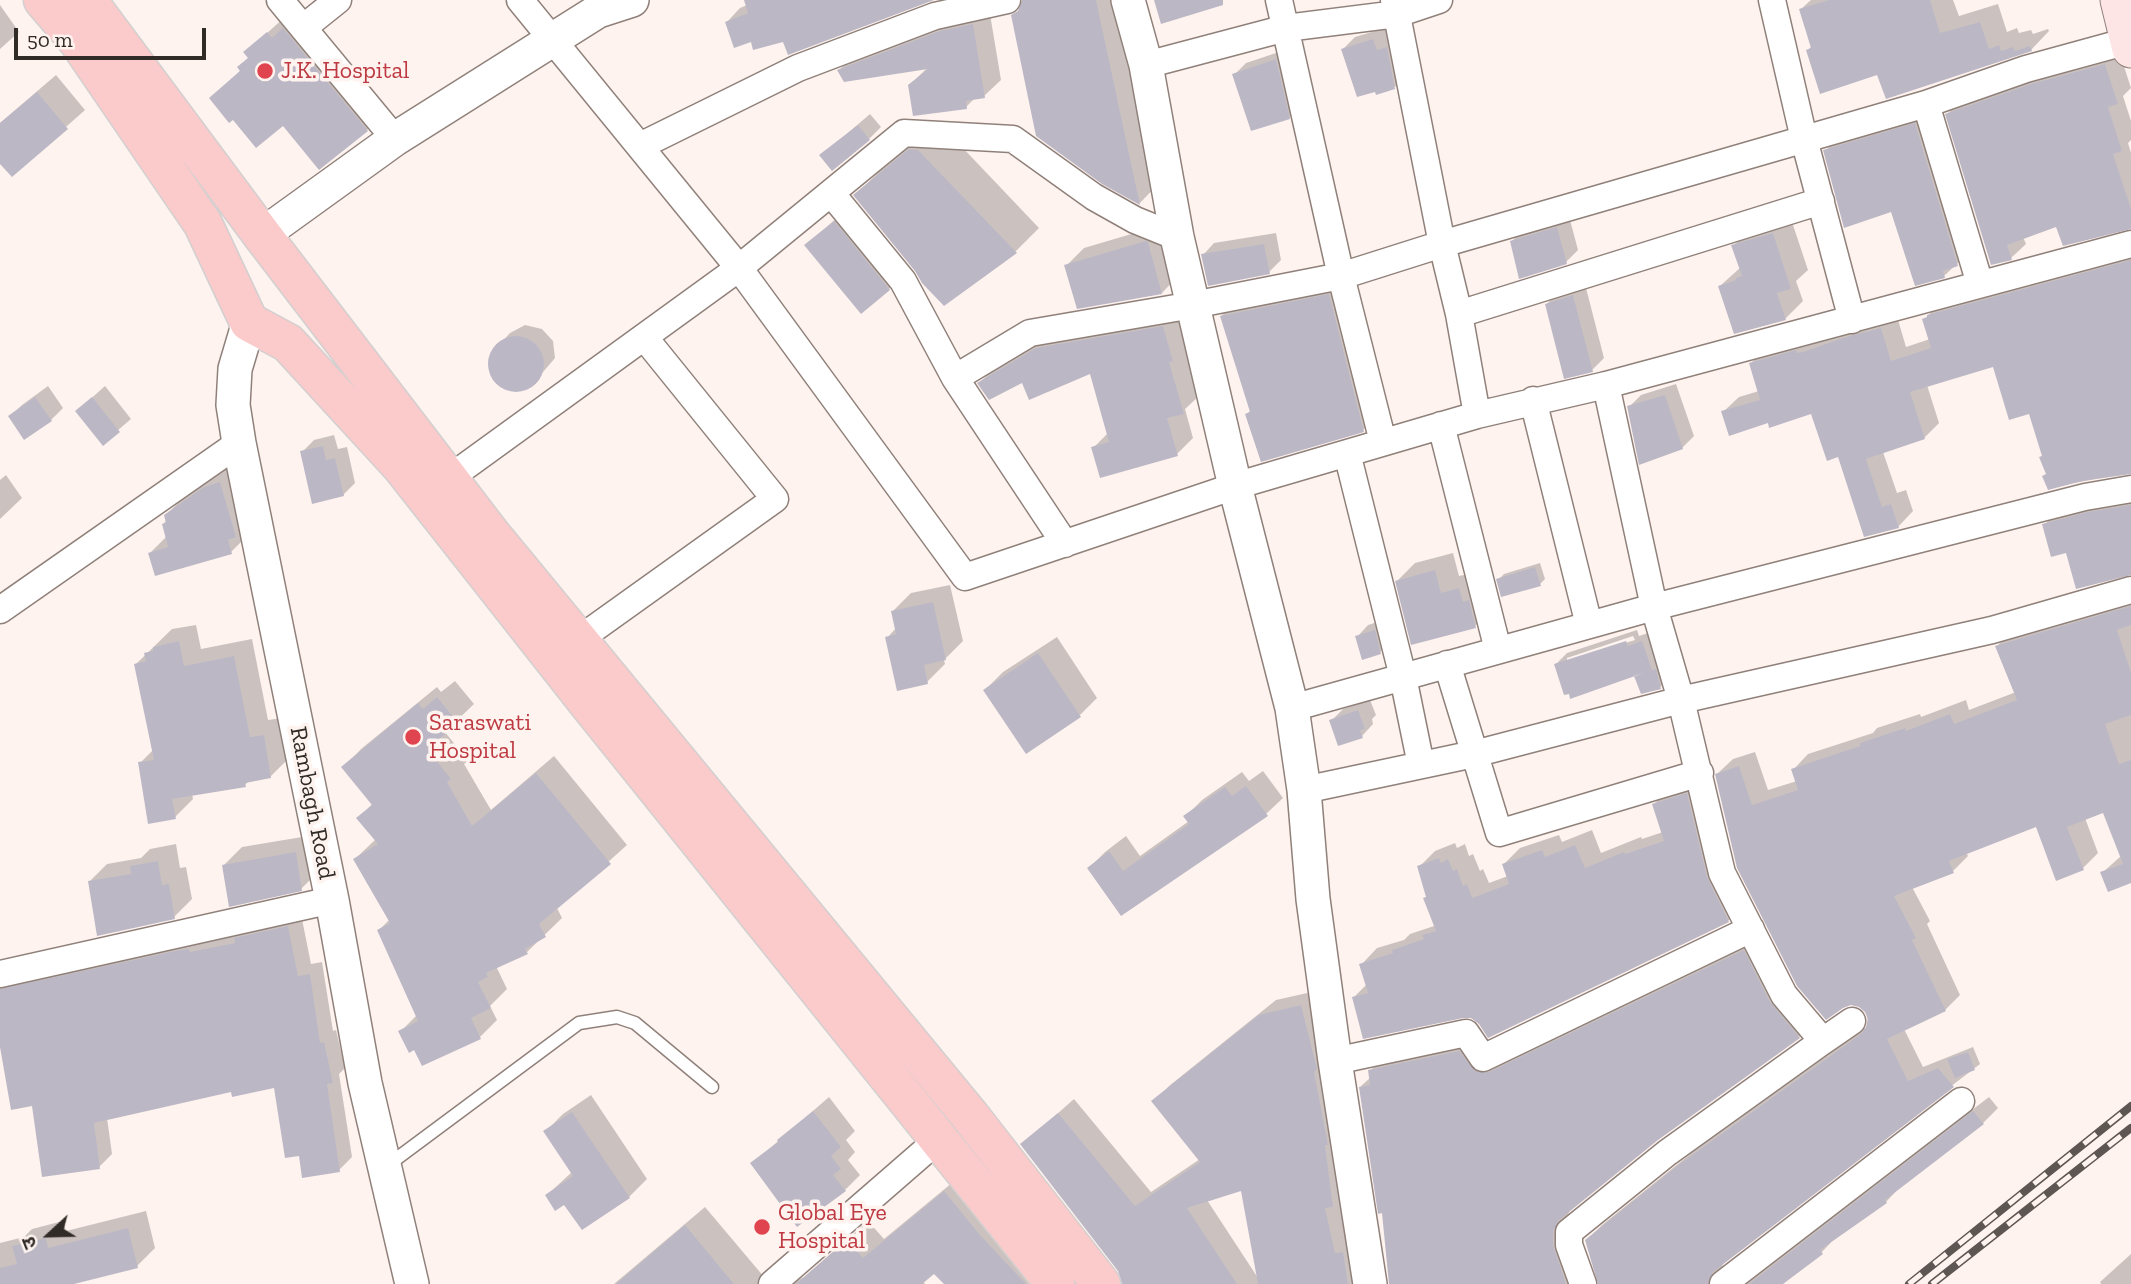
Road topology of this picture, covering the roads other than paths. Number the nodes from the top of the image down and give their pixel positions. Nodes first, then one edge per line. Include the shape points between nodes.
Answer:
1 (43, 0) edge
2 (87, 0) edge
3 (280, 0) edge
4 (338, 0) edge
5 (520, 0) edge
6 (632, 0) edge
7 (1007, 0) edge
8 (1128, 0) edge
9 (1279, 0) edge
10 (1439, 0) edge
11 (1772, 0) edge
12 (2119, 0) edge
13 (1396, 7) edge
14 (303, 28) junction
15 (1286, 28) junction
16 (553, 38) junction
17 (2129, 45) edge
18 (1146, 65) junction
19 (1926, 104) junction
20 (395, 139) junction
21 (1804, 139) junction
22 (640, 146) junction
23 (831, 193) junction
24 (1821, 201) junction
25 (253, 223) junction
26 (209, 234) junction
27 (1177, 237) junction
28 (1442, 244) junction
29 (2131, 244) edge
30 (738, 268) junction
31 (1341, 276) junction
32 (1980, 284) junction
33 (1193, 305) junction
34 (320, 311) junction
35 (1459, 314) junction
36 (1852, 320) junction
37 (249, 322) junction
38 (644, 337) junction
39 (288, 343) junction
40 (955, 378) junction
41 (1606, 385) junction
42 (1533, 400) junction
43 (1477, 415) junction
44 (1441, 425) junction
45 (1383, 442) junction
46 (239, 443) junction
47 (1347, 453) junction
48 (448, 480) junction
49 (1235, 486) junction
50 (2131, 489) edge
51 (1065, 544) junction
52 (2131, 590) edge
53 (1654, 607) junction
54 (0, 610) edge
55 (1589, 625) junction
56 (578, 640) junction
57 (1498, 650) junction
58 (1447, 664) junction
59 (1403, 677) junction
60 (1681, 700) junction
61 (1292, 708) junction
62 (1474, 754) junction
63 (1421, 765) junction
64 (1700, 773) junction
65 (1304, 790) junction
66 (332, 900) junction
67 (1751, 929) junction
68 (0, 974) edge
69 (1852, 1021) dead end
70 (1823, 1041) junction
71 (1335, 1061) junction
72 (712, 1087) dead end
73 (1961, 1101) dead end
74 (940, 1138) junction
75 (385, 1168) junction
76 (412, 1284) edge
77 (772, 1284) edge
78 (1055, 1284) edge
79 (1101, 1284) edge
80 (1370, 1284) edge
81 (1583, 1284) edge
82 (1723, 1284) edge

1 - 26 main road via 78,41
2 - 25 main road
3 - 14 street
4 - 14 street
5 - 16 street
6 - 16 street via 598,10
7 - 22 street via 935,16 798,68
8 - 18 street
9 - 15 street
10 - 13 street
11 - 21 street
12 - 17 main road
13 - 15 street
13 - 28 street
14 - 20 street
15 - 18 street
15 - 31 street
16 - 20 street
16 - 22 street
17 - 19 street via 2026,69
18 - 27 street
19 - 21 street
19 - 32 street
20 - 25 street
21 - 24 street
21 - 28 street
22 - 30 street
23 - 27 street via 904,133 1013,139 1094,197
23 - 30 street
23 - 40 street via 903,281
24 - 35 street
24 - 36 street
25 - 26 main road via 222,224
25 - 34 main road
26 - 37 main road
27 - 33 street
28 - 31 street
28 - 35 street
29 - 32 street
30 - 38 street
30 - 51 street via 965,577
31 - 33 street
31 - 45 street
32 - 36 street
33 - 40 street via 1030,333
33 - 49 street
34 - 39 main road via 301,335
34 - 48 main road
35 - 43 street
36 - 41 street
37 - 39 main road
37 - 46 street, Rambagh Road via 235,369 233,405
38 - 48 street
38 - 56 street via 775,499
39 - 74 main road via 402,467
40 - 51 street
41 - 42 street
41 - 53 street
42 - 43 street
42 - 55 street
43 - 44 street
44 - 45 street
44 - 57 street
45 - 47 street
46 - 54 street
46 - 66 street, Rambagh Road
47 - 49 street
47 - 59 street
48 - 56 main road
49 - 51 street
49 - 61 street
50 - 53 street
52 - 60 street via 1992,630
53 - 55 street
53 - 60 street
55 - 57 street
56 - 79 main road via 971,1117
57 - 58 street
58 - 59 street
58 - 62 street
59 - 61 street
59 - 63 street
60 - 62 street
60 - 64 street
61 - 65 street
62 - 63 street
62 - 64 street via 1499,833
63 - 65 street
64 - 67 street via 1722,873
65 - 71 street
66 - 68 street
66 - 75 street, Rambagh Road
67 - 70 street via 1784,995
67 - 71 street via 1483,1058 1466,1033
69 - 70 street
70 - 81 street via 1667,1153 1569,1232
71 - 80 street
72 - 75 lane via 635,1023 617,1017 579,1023
73 - 82 street
74 - 77 street
74 - 78 main road
75 - 76 street, Rambagh Road

